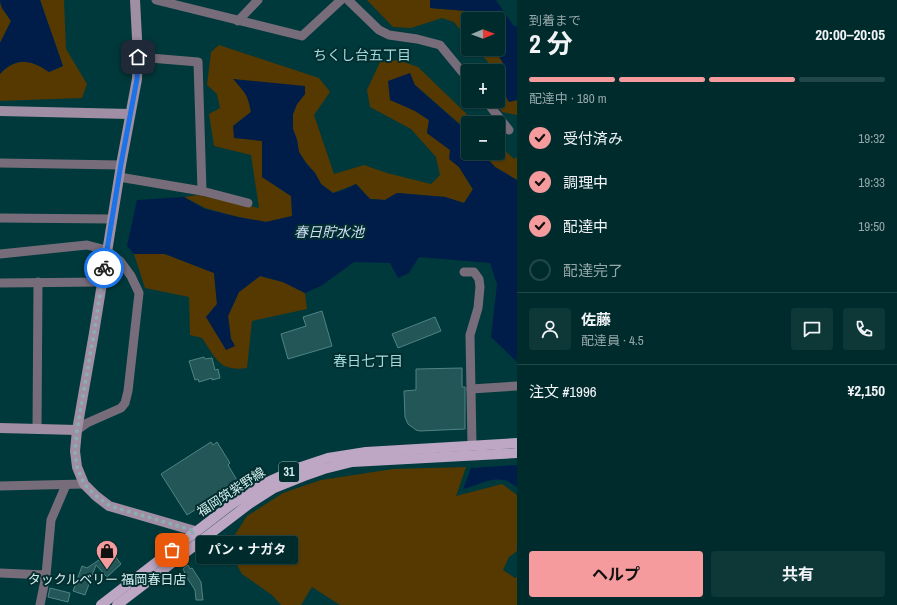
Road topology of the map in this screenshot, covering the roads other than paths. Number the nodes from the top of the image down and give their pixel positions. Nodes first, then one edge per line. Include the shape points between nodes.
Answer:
1 (135, 0) edge
2 (156, 0) edge
3 (258, 0) edge
4 (341, 0) edge
5 (348, 0) edge
6 (179, 3) edge
7 (238, 21) junction
8 (138, 57) junction
9 (461, 70) edge
10 (492, 108) edge
11 (0, 112) edge
12 (130, 114) junction
13 (509, 130) dead end
14 (0, 163) edge
15 (121, 164) junction
16 (119, 177) junction
17 (202, 191) junction
18 (248, 203) dead end
19 (0, 218) edge
20 (112, 219) junction
21 (106, 250) junction
22 (0, 254) edge
23 (464, 272) dead end
24 (38, 282) junction
25 (102, 282) junction
26 (0, 283) edge
27 (517, 386) edge
28 (471, 389) junction
29 (0, 428) edge
30 (38, 428) junction
31 (77, 430) junction
32 (517, 443) edge
33 (472, 445) junction
34 (517, 453) edge
35 (84, 484) junction
36 (66, 485) junction
37 (0, 486) edge
38 (195, 531) junction
39 (0, 573) edge
40 (46, 575) junction
41 (40, 605) edge
42 (101, 605) edge
43 (117, 605) edge

1 - 8 street
2 - 6 street
3 - 7 street
4 - 7 street via 302,36
5 - 9 street via 379,30 389,35 440,45
6 - 7 street
8 - 12 street via 137,79
8 - 17 street via 198,62
10 - 13 street
11 - 12 street
12 - 15 street
14 - 15 street
15 - 16 street
16 - 17 street
16 - 20 street
17 - 18 street
19 - 20 street
20 - 21 street
21 - 22 street via 87,244
21 - 25 street
21 - 31 street via 120,261 139,293 128,391 125,403 120,408
23 - 28 street via 474,272 480,286 478,308 470,335
24 - 25 street
24 - 26 street
24 - 30 street
25 - 31 street
27 - 28 street
28 - 33 street
29 - 30 street
30 - 31 street
31 - 35 street via 77,467
32 - 33 main road, 福岡筑紫野線 / 31
33 - 38 main road, 福岡筑紫野線 / 31 via 366,452 321,460 263,484
34 - 43 main road, 福岡筑紫野線 / 31 via 352,462 304,476 274,488 249,504
35 - 36 street
35 - 38 street via 110,506
36 - 37 street
36 - 40 street via 51,520
38 - 42 main road, 福岡筑紫野線 / 31
39 - 40 street
40 - 41 street

